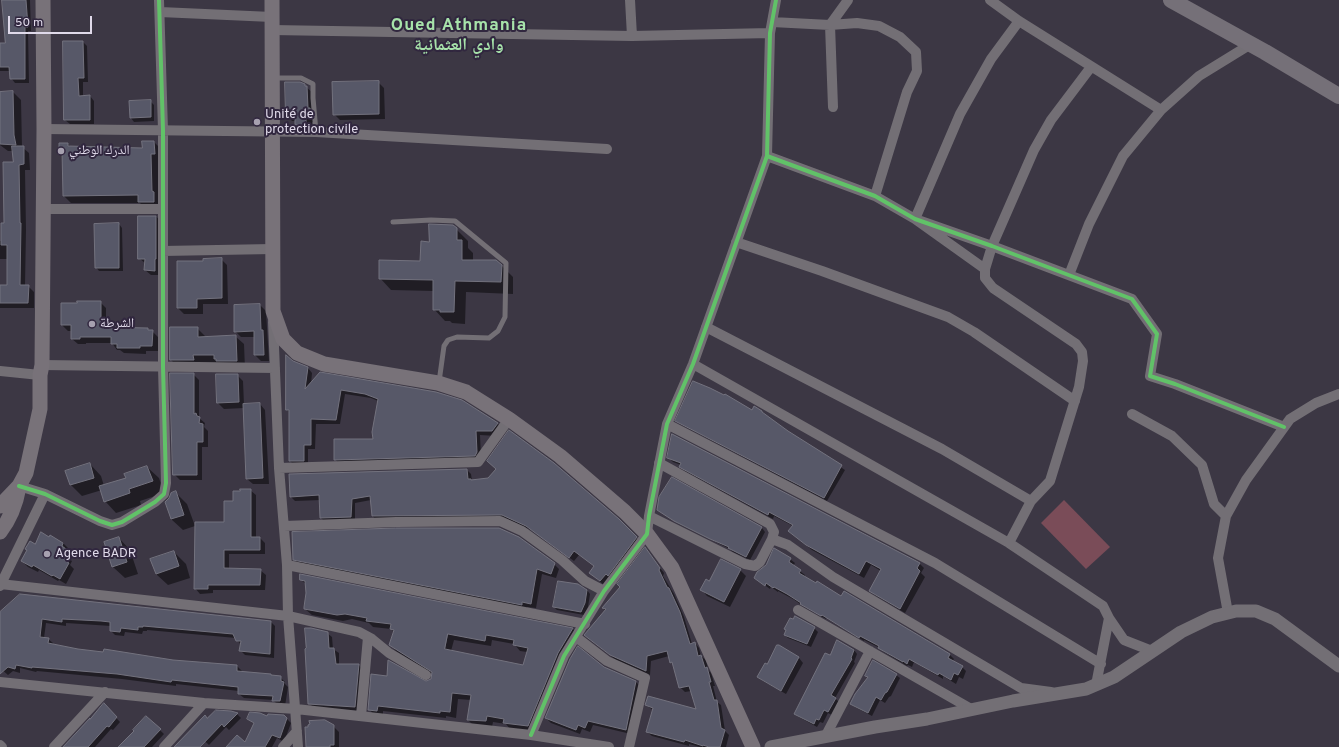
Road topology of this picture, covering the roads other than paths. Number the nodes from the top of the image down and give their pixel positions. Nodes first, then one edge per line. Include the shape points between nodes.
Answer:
1 (43, 0) edge
2 (160, 0) edge
3 (272, 0) edge
4 (630, 0) edge
5 (776, 0) edge
6 (848, 0) edge
7 (990, 0) edge
8 (1171, 0) edge
9 (160, 12) junction
10 (1019, 21) junction
11 (772, 22) junction
12 (272, 24) junction
13 (830, 25) junction
14 (770, 33) junction
15 (632, 36) junction
16 (1251, 44) junction
17 (1091, 67) junction
18 (272, 78) junction
19 (1339, 96) edge
20 (833, 107) dead end
21 (1161, 110) junction
22 (44, 129) junction
23 (163, 130) junction
24 (272, 131) junction
25 (316, 132) junction
26 (607, 149) dead end
27 (767, 156) junction
28 (875, 196) junction
29 (42, 209) junction
30 (163, 209) junction
31 (915, 219) junction
32 (394, 222) dead end
33 (736, 242) junction
34 (992, 246) junction
35 (272, 249) junction
36 (162, 251) junction
37 (985, 269) junction
38 (1069, 275) junction
39 (273, 311) junction
40 (706, 327) junction
41 (693, 364) junction
42 (163, 367) junction
43 (275, 368) junction
44 (41, 370) junction
45 (0, 371) edge
46 (438, 383) junction
47 (1339, 394) edge
48 (1075, 401) junction
49 (1132, 414) dead end
50 (509, 419) junction
51 (667, 424) junction
52 (1284, 427) junction
53 (659, 463) junction
54 (280, 468) junction
55 (19, 486) junction
56 (45, 494) junction
57 (1031, 501) junction
58 (0, 506) edge
59 (649, 516) junction
60 (1226, 516) junction
61 (284, 526) junction
62 (0, 532) edge
63 (647, 534) junction
64 (772, 539) junction
65 (1009, 543) junction
66 (287, 565) junction
67 (0, 585) edge
68 (604, 591) junction
69 (798, 610) dead end
70 (1228, 613) junction
71 (288, 616) junction
72 (1109, 618) junction
73 (585, 624) junction
74 (368, 637) junction
75 (576, 637) junction
76 (870, 651) junction
77 (1152, 651) junction
78 (1100, 664) junction
79 (1339, 666) edge
80 (426, 675) dead end
81 (0, 682) edge
82 (1096, 685) junction
83 (105, 692) junction
84 (1059, 694) junction
85 (204, 702) junction
86 (296, 709) junction
87 (973, 710) junction
88 (361, 716) junction
89 (298, 731) junction
90 (531, 735) junction
91 (824, 737) junction
92 (54, 747) edge
93 (164, 747) edge
94 (284, 747) edge
95 (298, 747) edge
96 (609, 747) edge
97 (629, 747) edge
98 (753, 747) edge
99 (771, 747) edge

1 - 22 main road
2 - 9 street
3 - 12 main road
4 - 15 street
5 - 11 street
6 - 13 street
7 - 10 street
8 - 16 main road
9 - 12 street
9 - 23 street
10 - 17 street
10 - 31 street via 991,60 960,114
11 - 13 street
11 - 14 street
12 - 15 street
12 - 18 main road
13 - 20 street
13 - 28 street via 857,23 879,26 900,36 916,52 917,71 907,92
14 - 15 street
14 - 27 street
16 - 19 main road
16 - 21 street via 1199,76
17 - 21 street
17 - 34 street via 1051,120 1034,150
18 - 24 main road
18 - 25 lane via 301,78 313,84
21 - 38 street via 1123,156 1089,224
22 - 23 street
22 - 29 main road
23 - 24 street
23 - 30 street
24 - 25 street
24 - 35 main road
25 - 26 street
27 - 28 street
27 - 33 street
28 - 31 street
29 - 30 street
29 - 44 main road
30 - 36 street
31 - 34 street
31 - 37 street
32 - 46 lane via 455,221 506,263 505,317 498,331 489,338 448,340 444,346
33 - 40 street
33 - 48 street via 948,317
34 - 37 street
34 - 38 street
35 - 36 street
35 - 39 main road
36 - 42 street
37 - 48 street via 985,278 993,288 1076,344 1082,352 1083,361
38 - 52 street via 1132,299 1157,334 1150,376
39 - 43 street
39 - 46 main road via 283,340 297,353 324,364
40 - 41 street
40 - 57 street via 942,449
41 - 51 street
41 - 65 street
42 - 43 street
42 - 44 street
42 - 56 street via 166,483 164,494 122,522 112,525
43 - 54 street
44 - 45 street
44 - 55 main road via 40,409 26,473
46 - 50 main road via 466,392
47 - 52 street via 1316,403 1290,419
48 - 57 street via 1050,481
49 - 60 street via 1172,436 1202,465 1214,504
50 - 54 street via 478,462
50 - 63 main road via 560,456
51 - 53 street
51 - 78 street via 935,563
52 - 60 street via 1246,480
53 - 59 street
53 - 64 street via 770,524 774,532
54 - 61 street
55 - 56 street
55 - 58 main road
55 - 62 main road via 8,522
56 - 67 street
57 - 65 street
59 - 63 street
59 - 64 street via 745,564 755,566 760,562
60 - 70 street via 1218,558
61 - 66 street
61 - 68 street via 500,521 522,531 585,580
63 - 68 street
63 - 98 main road via 672,568
64 - 84 street via 788,545 833,577 1021,688
65 - 72 street via 1103,606
66 - 71 street
66 - 73 street
67 - 71 street
68 - 73 street
69 - 76 street
70 - 77 street via 1212,617 1181,632
70 - 79 street via 1256,612 1275,619
71 - 74 street via 358,632
71 - 86 street
72 - 77 street via 1124,640
72 - 78 street
73 - 75 street
74 - 80 street
74 - 88 street
75 - 90 street via 564,656
75 - 97 street via 607,661 645,678
76 - 87 street
76 - 91 street
77 - 82 street via 1114,677
78 - 82 street
81 - 83 street
82 - 84 street
83 - 85 street
83 - 92 street
84 - 87 street
85 - 86 street
85 - 93 street
86 - 88 street
86 - 89 street
87 - 91 street
88 - 90 street
89 - 94 street
89 - 95 street
90 - 96 street
91 - 99 street

